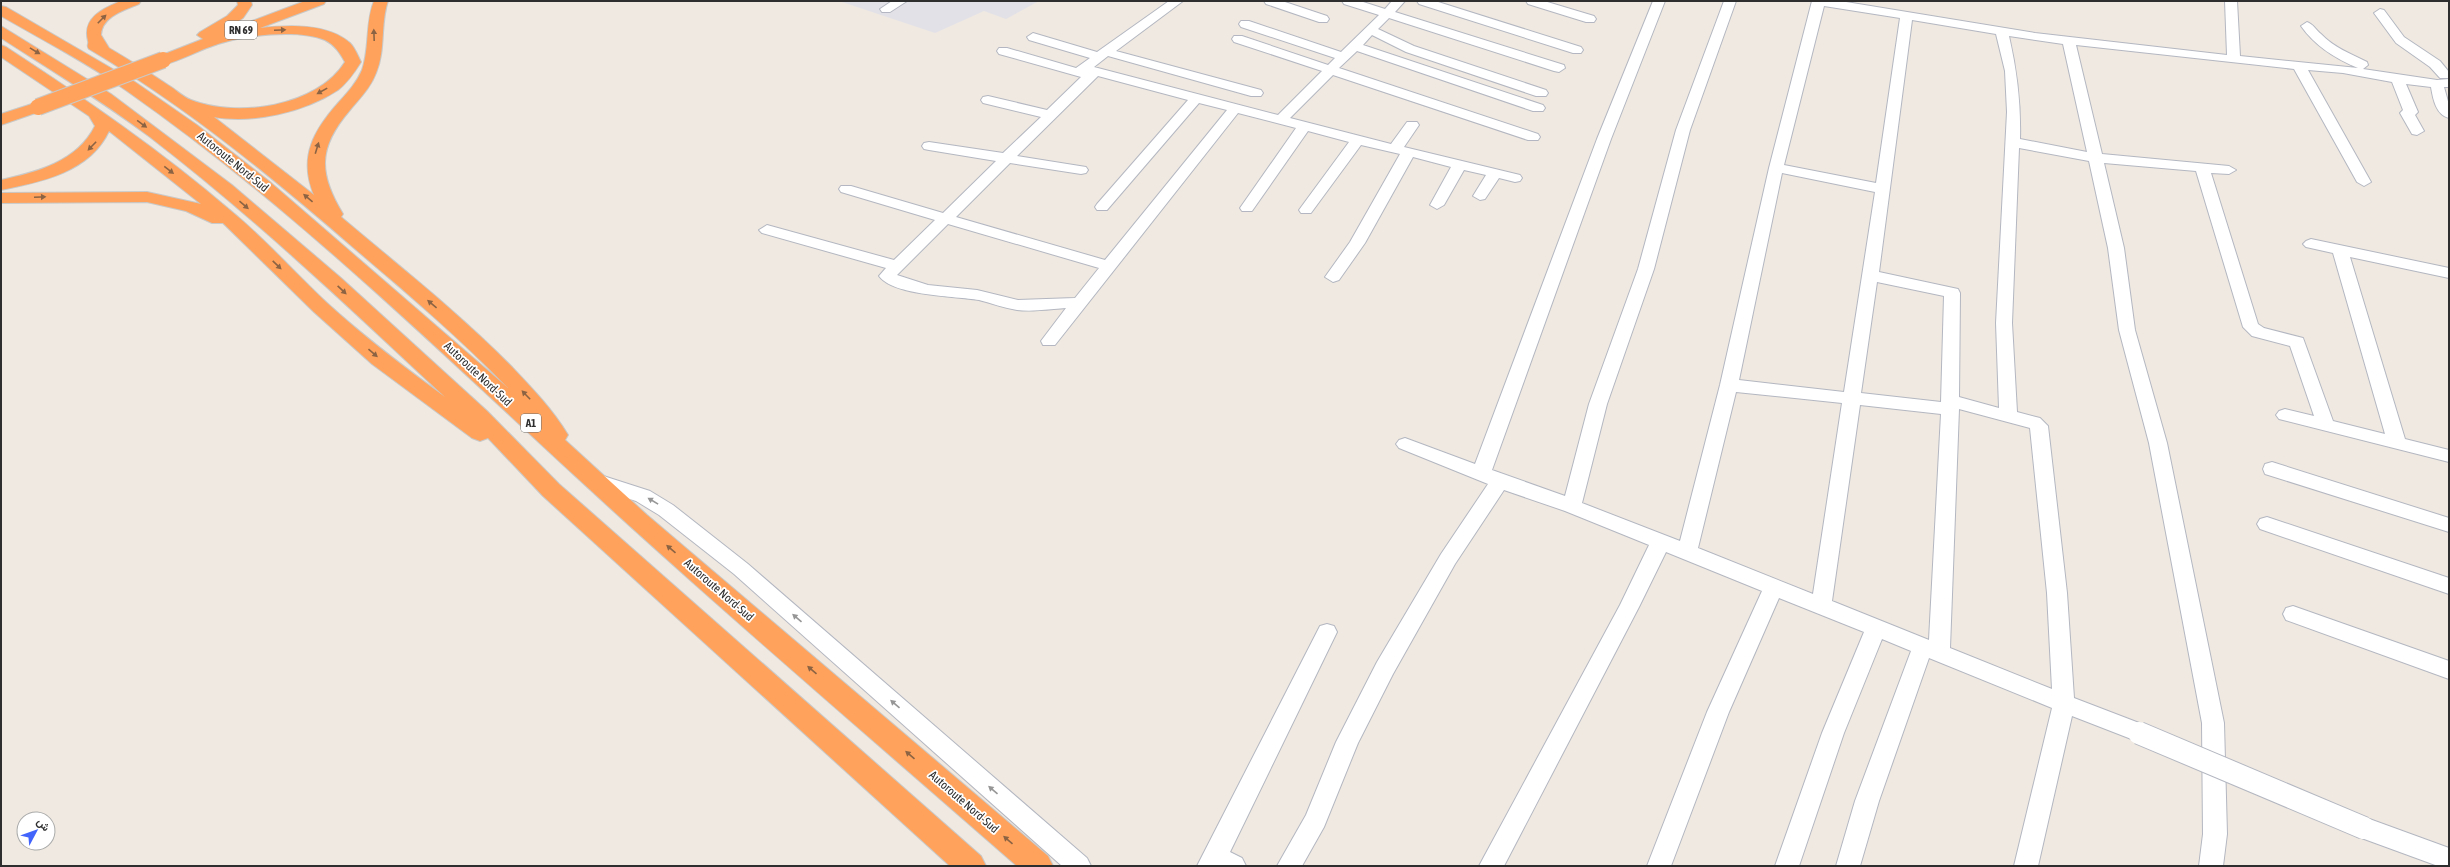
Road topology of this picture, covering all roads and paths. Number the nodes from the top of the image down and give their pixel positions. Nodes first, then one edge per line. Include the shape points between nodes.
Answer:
1 (13, 1) edge
2 (134, 1) edge
3 (244, 1) edge
4 (307, 1) edge
5 (319, 1) edge
6 (380, 1) edge
7 (901, 1) edge
8 (1177, 1) edge
9 (1270, 1) edge
10 (1348, 1) edge
11 (1399, 1) edge
12 (1423, 1) edge
13 (1532, 1) edge
14 (1659, 1) edge
15 (1730, 1) edge
16 (1819, 1) edge
17 (2231, 1) edge
18 (1869, 5) edge
19 (886, 9) dead end
20 (1, 10) edge
21 (1387, 13) junction
22 (2380, 13) dead end
23 (1906, 16) junction
24 (1323, 19) dead end
25 (1590, 19) dead end
26 (1245, 24) dead end
27 (2307, 26) dead end
28 (1371, 30) junction
29 (1, 31) edge
30 (2002, 33) junction
31 (1033, 38) dead end
32 (1238, 38) dead end
33 (214, 40) junction
34 (2069, 41) junction
35 (183, 46) junction
36 (1354, 46) junction
37 (1, 50) edge
38 (1576, 50) dead end
39 (103, 51) junction
40 (1003, 51) dead end
41 (1, 55) edge
42 (1102, 55) junction
43 (1343, 57) junction
44 (158, 58) junction
45 (2234, 60) junction
46 (22, 62) junction
47 (2362, 65) junction
48 (2299, 66) junction
49 (1560, 68) dead end
50 (2343, 68) junction
51 (1329, 69) junction
52 (1087, 72) junction
53 (2396, 79) junction
54 (2445, 80) edge
55 (163, 89) junction
56 (1256, 93) dead end
57 (1541, 93) dead end
58 (1196, 99) junction
59 (988, 100) dead end
60 (35, 104) junction
61 (1538, 108) dead end
62 (1235, 109) junction
63 (1, 113) edge
64 (96, 113) junction
65 (2449, 114) edge
66 (1050, 116) junction
67 (1282, 119) junction
68 (1, 120) edge
69 (1412, 125) dead end
70 (1305, 126) junction
71 (2417, 131) dead end
72 (1533, 137) dead end
73 (1358, 140) junction
74 (2012, 142) junction
75 (929, 146) dead end
76 (1401, 152) junction
77 (1008, 157) junction
78 (2097, 158) junction
79 (1460, 164) junction
80 (2202, 167) junction
81 (1776, 168) junction
82 (1081, 170) dead end
83 (2228, 170) dead end
84 (1495, 173) junction
85 (1515, 178) dead end
86 (2364, 182) dead end
87 (1, 185) edge
88 (846, 189) dead end
89 (1883, 189) junction
90 (1480, 196) dead end
91 (1, 198) edge
92 (1437, 205) dead end
93 (1102, 207) dead end
94 (1247, 208) dead end
95 (1306, 210) dead end
96 (946, 218) junction
97 (767, 230) dead end
98 (358, 242) junction
99 (2311, 244) dead end
100 (256, 245) junction
101 (2340, 250) junction
102 (897, 266) junction
103 (1108, 266) junction
104 (2449, 272) edge
105 (1869, 275) junction
106 (1333, 277) dead end
107 (1079, 303) junction
108 (1049, 341) dead end
109 (1729, 385) junction
110 (1851, 397) junction
111 (1950, 405) junction
112 (2285, 415) dead end
113 (2008, 416) junction
114 (2326, 425) junction
115 (2397, 443) junction
116 (1405, 444) dead end
117 (2449, 456) edge
118 (2272, 469) dead end
119 (587, 475) junction
120 (1490, 478) junction
121 (551, 490) junction
122 (1572, 506) junction
123 (2267, 524) dead end
124 (2449, 525) edge
125 (1661, 541) junction
126 (1687, 552) junction
127 (2449, 586) edge
128 (1774, 587) junction
129 (1822, 606) junction
130 (2293, 614) dead end
131 (1876, 628) junction
132 (1327, 632) dead end
133 (1931, 650) junction
134 (2449, 670) edge
135 (2064, 704) junction
136 (2449, 859) edge
137 (1220, 863) edge
138 (971, 866) edge
139 (1038, 866) edge
140 (1079, 866) edge
141 (1289, 866) edge
142 (1491, 866) edge
143 (1659, 866) edge
144 (1787, 866) edge
145 (1848, 866) edge
146 (2026, 866) edge
147 (2211, 866) edge

1 - 39 highway
39 -> 2 highway via 94,39 93,32 97,24 106,15
3 - 35 highway via 241,13 230,22
4 - 35 highway, RN 69
5 - 33 highway, RN 69
98 -> 6 highway via 333,213 322,195 315,178 314,164 316,147 324,131 357,93 370,70 374,53 374,21
7 - 19 street
8 - 42 street
9 - 24 street
10 - 21 street
11 - 21 street
12 - 38 street
13 - 25 street
14 - 120 street via 1604,139
15 - 122 street via 1683,130 1646,269 1598,404
16 - 18 street
16 - 81 street
17 - 45 street
18 - 23 street
20 - 119 highway, Autoroute Nord-Sud / A1 via 123,81 191,128 333,244 449,346
21 - 28 street
21 - 49 street
22 - 54 street via 2400,40 2435,64
23 - 30 street
23 - 89 street
26 - 43 street
27 - 47 street via 2334,51
28 - 36 street
28 - 57 street via 1410,49
29 -> 121 highway via 105,97 226,189 334,282 474,411
30 - 34 street
30 - 74 street via 2011,71 2014,112
31 - 42 street
32 - 51 street
33 - 44 highway, RN 69
33 -> 55 highway via 266,30 308,32 341,43 351,54 353,62 345,76 324,91 289,105 267,110 224,113 187,103
34 - 45 street
34 - 78 street
35 - 44 highway, RN 69
36 - 43 street
36 - 61 street
37 - 46 highway
39 - 55 highway
40 - 52 street
41 - 46 highway
42 - 52 street
42 - 56 street
43 - 51 street
44 - 60 highway, RN 69, bridge
45 - 48 street
46 - 64 highway
47 - 50 street
47 - 54 street via 2396,67
48 - 50 street
48 - 86 street
50 - 53 street
51 - 67 street
51 - 72 street
52 - 58 street
52 - 66 street
53 - 54 street
53 - 71 street via 2411,112 2407,113
54 - 65 street via 2440,102
98 -> 55 highway via 274,170
58 - 62 street
58 - 93 street
59 - 66 street
60 - 63 highway, RN 69
60 - 68 highway, RN 69
62 - 67 street
62 - 103 street
64 -> 87 highway via 103,126 100,137 91,148 73,161 50,172
64 -> 100 highway via 201,195
66 - 77 street
67 - 70 street
69 - 76 street
70 - 73 street
70 - 94 street
73 - 76 street
73 - 95 street
74 - 78 street
74 - 113 street via 2004,323
75 - 77 street
76 - 79 street
76 - 106 street via 1357,243
77 - 82 street
77 - 96 street
78 - 80 street
78 - 147 street via 2116,248 2127,330 2158,443 2213,723 2215,834
79 - 84 street
79 - 92 street
80 - 83 street
80 - 114 street via 2251,327 2258,332 2297,342
81 - 89 street
81 - 109 street
84 - 85 street
84 - 90 street
88 - 96 street
89 - 105 street
91 -> 100 highway via 117,196 170,200 211,215
96 - 102 street
96 - 103 street
97 - 102 street
119 -> 98 highway via 537,406 469,336
99 - 101 street
100 -> 121 highway via 321,308 379,359 496,444
101 - 104 street
101 - 115 street
102 - 107 street via 887,276 927,290 977,296 1018,305
103 - 107 street
105 - 110 street
105 - 111 street via 1952,293
107 - 108 street
109 - 110 street
109 - 126 street
110 - 111 street
110 - 129 street
111 - 113 street
111 - 133 street
112 - 114 street
113 - 135 street via 2034,422 2039,426 2057,593
114 - 115 street
115 - 117 street
116 - 120 street
118 - 124 street
139 -> 119 highway, Autoroute Nord-Sud / A1
140 -> 119 street via 741,569 666,510 642,496
120 - 122 street
120 - 141 street via 1448,559 1385,668 1347,742 1316,820
121 - 138 highway
122 - 125 street
123 - 127 street
125 - 126 street
125 - 142 street
126 - 128 street
128 - 129 street
128 - 143 street via 1718,712
129 - 131 street
130 - 134 street
131 - 133 street
131 - 144 street via 1833,733
132 - 137 street
133 - 135 street
133 - 145 street via 1867,801
135 - 136 street, bridge via 2364,828
135 - 146 street

